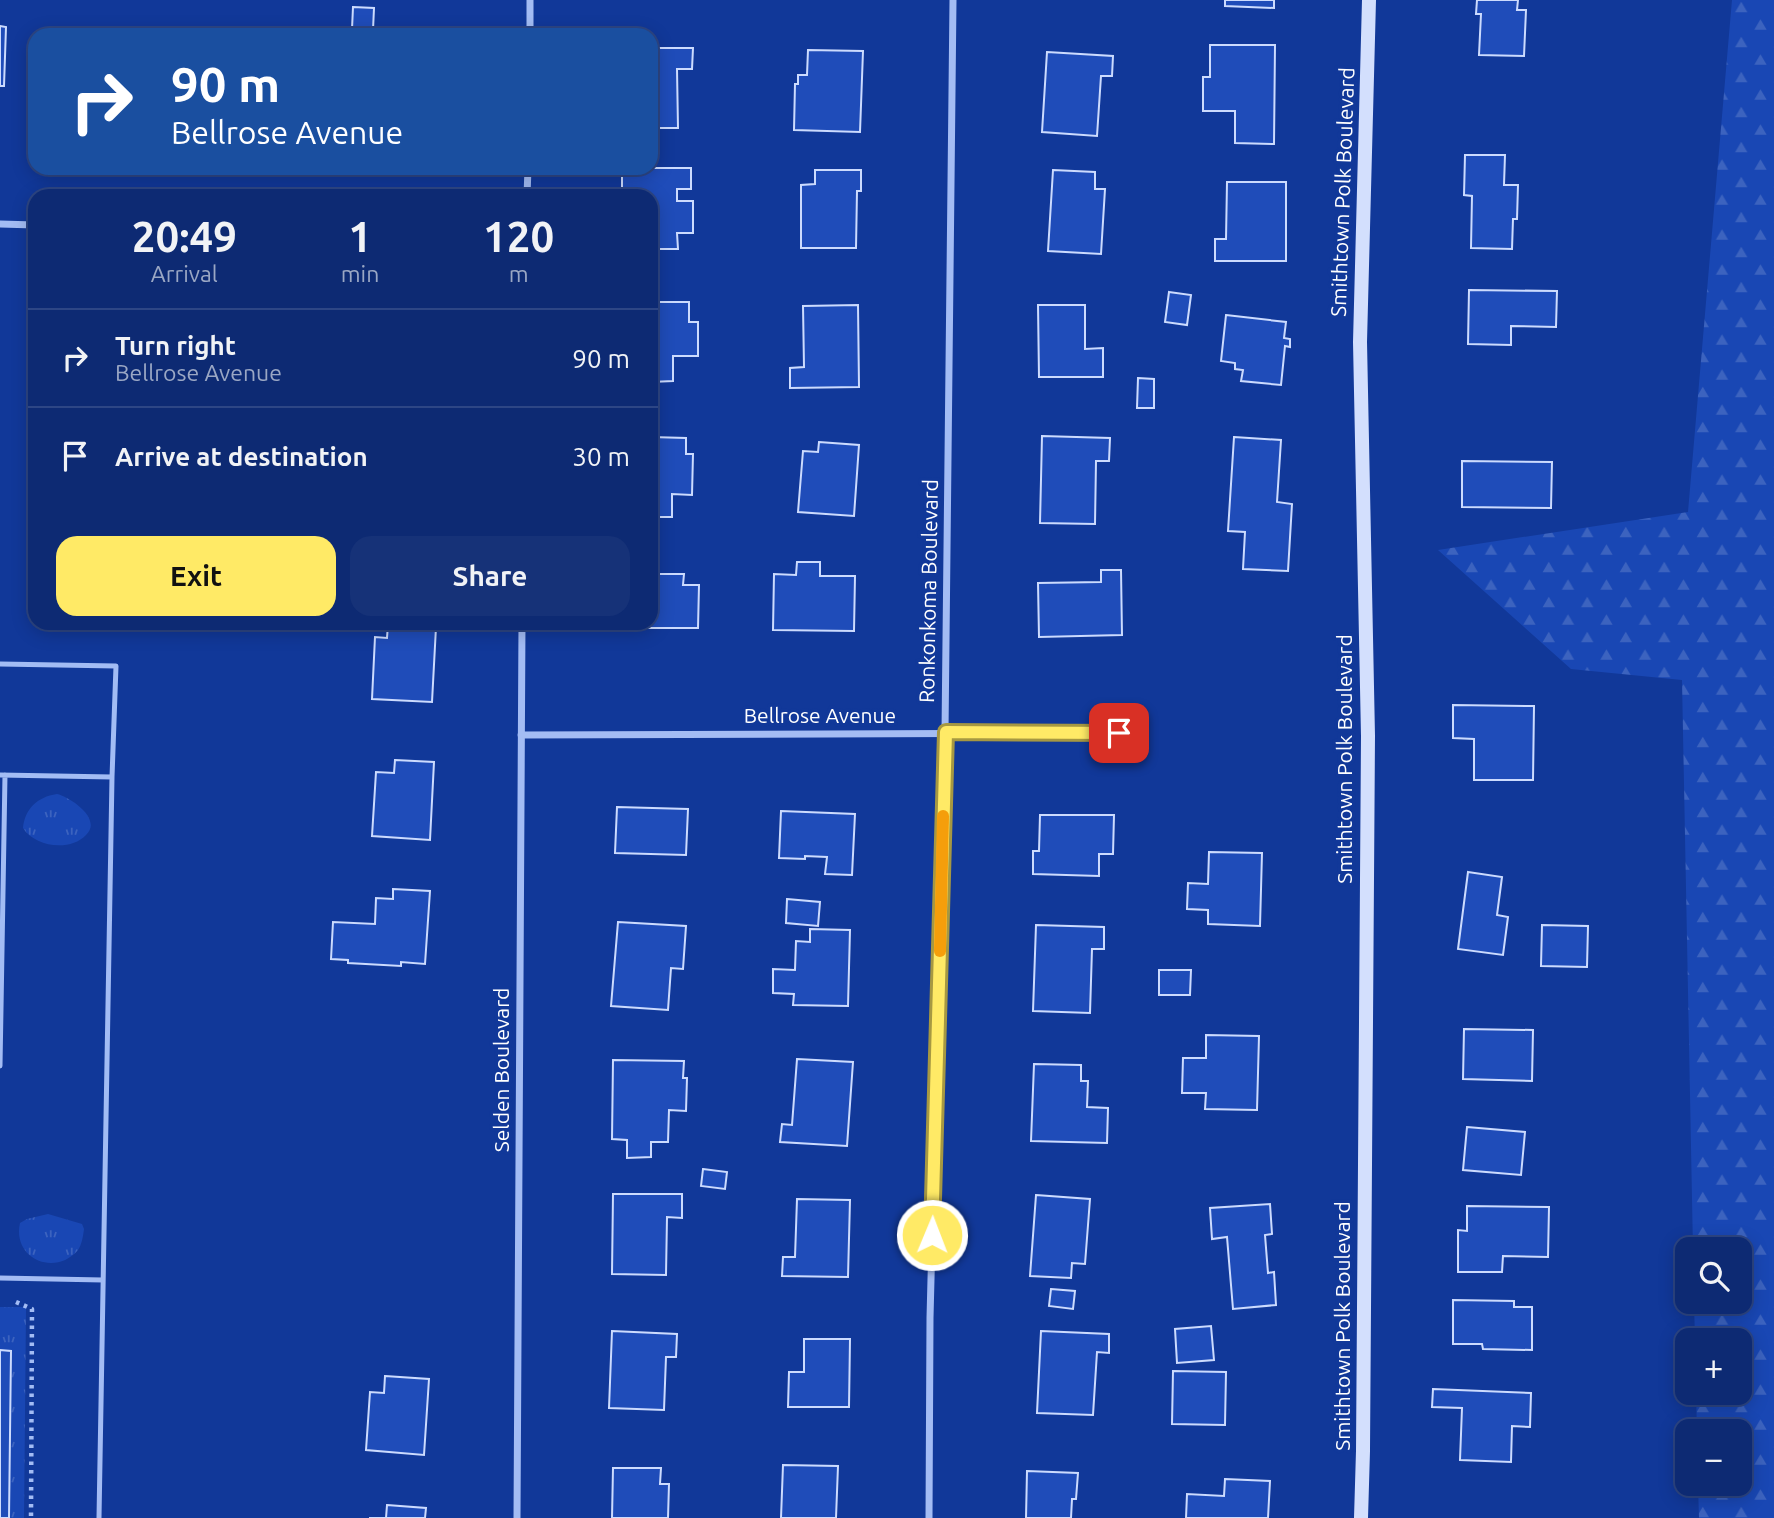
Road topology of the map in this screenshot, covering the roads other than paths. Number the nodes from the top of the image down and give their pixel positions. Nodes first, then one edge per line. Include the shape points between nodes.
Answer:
1 (530, 0) edge
2 (953, 0) edge
3 (1369, 0) edge
4 (530, 28) edge
5 (0, 224) edge
6 (28, 225) edge
7 (522, 630) edge
8 (0, 664) edge
9 (946, 732) junction
10 (1119, 733) dead end
11 (521, 735) junction
12 (3, 775) edge
13 (112, 777) junction
14 (0, 1066) edge
15 (0, 1278) edge
16 (103, 1280) junction
17 (99, 1518) edge
18 (517, 1518) edge
19 (929, 1518) edge
20 (1361, 1518) edge

1 - 4 street
2 - 9 street, Ronkonkoma Boulevard
3 - 20 street, Smithtown Polk Boulevard via 1360,342 1368,736
5 - 6 street
7 - 11 street, Selden Boulevard
8 - 13 lane via 116,666
9 - 10 street, Bellrose Avenue
9 - 11 street, Bellrose Avenue
9 - 19 street, Ronkonkoma Boulevard
11 - 18 street, Selden Boulevard
12 - 13 lane
12 - 14 lane
13 - 16 lane
15 - 16 lane
16 - 17 lane

